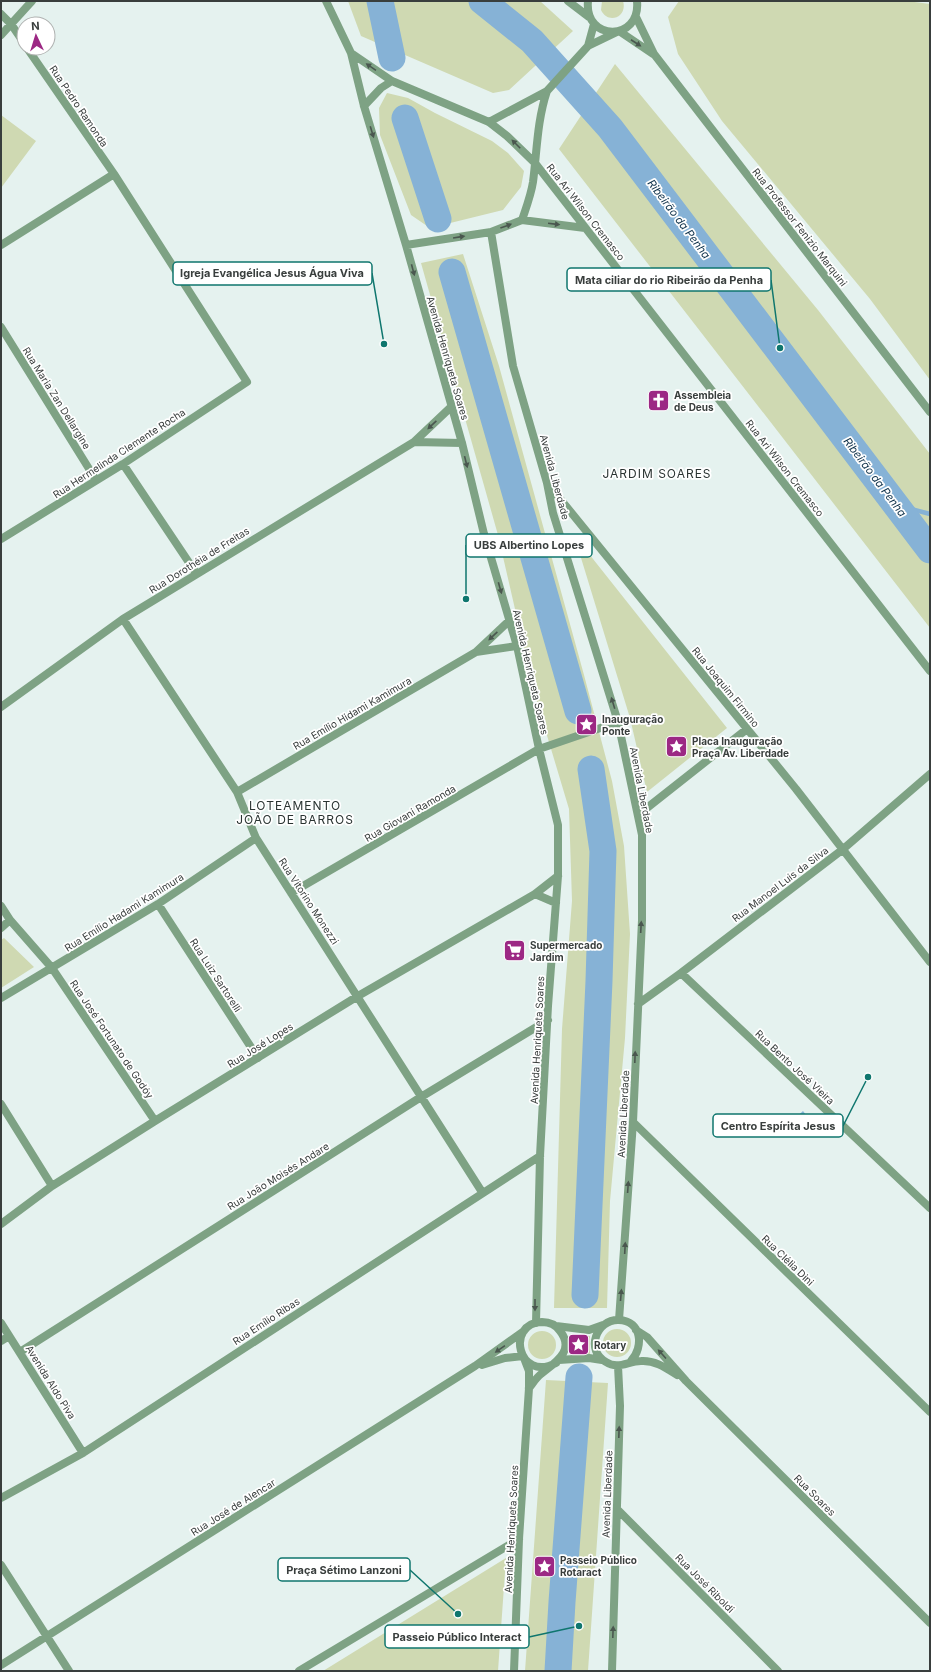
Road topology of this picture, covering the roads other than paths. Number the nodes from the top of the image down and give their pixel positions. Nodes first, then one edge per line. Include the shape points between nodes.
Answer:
1 (32, 1) edge
2 (326, 1) edge
3 (568, 1) edge
4 (588, 1) edge
5 (637, 1) edge
6 (1, 14) edge
7 (636, 17) junction
8 (592, 20) junction
9 (11, 24) junction
10 (16, 31) edge
11 (618, 32) junction
12 (1, 35) edge
13 (588, 46) junction
14 (351, 53) junction
15 (654, 54) junction
16 (33, 56) edge
17 (392, 80) junction
18 (547, 91) junction
19 (364, 106) junction
20 (489, 122) junction
21 (535, 163) junction
22 (114, 174) junction
23 (522, 220) junction
24 (585, 228) junction
25 (491, 232) junction
26 (1, 245) edge
27 (406, 245) junction
28 (1, 327) edge
29 (247, 382) joint
30 (451, 407) junction
31 (930, 412) edge
32 (414, 442) junction
33 (462, 443) junction
34 (123, 464) junction
35 (96, 480) junction
36 (547, 483) junction
37 (1, 539) edge
38 (196, 573) junction
39 (123, 619) junction
40 (509, 621) junction
41 (517, 646) junction
42 (476, 652) junction
43 (930, 671) edge
44 (1, 707) edge
45 (618, 722) junction
46 (747, 729) junction
47 (539, 749) junction
48 (930, 774) edge
49 (237, 792) junction
50 (638, 815) junction
51 (256, 838) junction
52 (842, 850) junction
53 (558, 876) junction
54 (291, 894) junction
55 (535, 894) junction
56 (556, 903) junction
57 (158, 904) junction
58 (1, 906) edge
59 (10, 920) junction
60 (1, 928) edge
61 (930, 962) edge
62 (52, 968) junction
63 (681, 973) junction
64 (358, 996) junction
65 (1, 998) edge
66 (638, 1004) junction
67 (548, 1020) junction
68 (258, 1058) junction
69 (421, 1097) junction
70 (1, 1104) edge
71 (155, 1121) junction
72 (633, 1122) junction
73 (540, 1156) junction
74 (52, 1186) junction
75 (482, 1192) junction
76 (930, 1208) edge
77 (1, 1224) edge
78 (619, 1320) junction
79 (1, 1323) edge
80 (536, 1323) junction
81 (604, 1324) junction
82 (556, 1326) junction
83 (636, 1330) junction
84 (524, 1331) junction
85 (9, 1336) junction
86 (1, 1341) edge
87 (20, 1352) junction
88 (523, 1357) junction
89 (602, 1360) junction
90 (558, 1361) junction
91 (631, 1361) junction
92 (476, 1366) junction
93 (618, 1366) junction
94 (686, 1381) junction
95 (529, 1388) junction
96 (930, 1412) edge
97 (83, 1453) junction
98 (1, 1498) edge
99 (617, 1509) junction
100 (519, 1539) junction
101 (1, 1565) edge
102 (930, 1623) edge
103 (47, 1636) junction
104 (1, 1665) edge
105 (70, 1671) edge
106 (299, 1671) edge
107 (514, 1671) edge
108 (612, 1671) edge
109 (778, 1671) edge

1 - 9 street
2 - 14 street, Avenida Henriqueta Soares
3 - 8 street
4 - 8 street
5 - 7 street
6 - 9 street
7 - 11 street via 625,29
7 - 15 street
8 - 11 street via 601,29
8 - 13 street
9 - 10 street
9 - 12 street
11 - 13 street
11 -> 15 street
13 - 18 street
17 -> 14 street, Rua Ari Wilson Cremasco
14 - 19 street, Avenida Henriqueta Soares
15 - 31 street, Rua Professor Fenizio Marquini
16 - 22 street, Rua Pedro Ramonda
17 - 19 street
17 - 20 street, Rua Ari Wilson Cremasco
18 - 20 street
18 - 21 street via 538,124
19 -> 27 street, Avenida Henriqueta Soares
21 -> 20 street, Rua Ari Wilson Cremasco
21 - 23 street via 529,199
21 - 24 street, Rua Ari Wilson Cremasco
22 - 26 street
22 - 29 street, Rua Pedro Ramonda
23 -> 24 street
25 -> 23 street
24 - 43 street, Rua Ari Wilson Cremasco
27 -> 25 street
25 - 36 street, Avenida Liberdade via 513,366
27 -> 30 street, Avenida Henriqueta Soares
28 - 35 street, Rua Maria Zan Dellargine
29 - 34 street, Rua Hermelinda Clemente Rocha
30 -> 32 street, Rua Dorothéia de Freitas
30 - 33 street, Avenida Henriqueta Soares
32 - 33 street
32 - 38 street, Rua Dorothéia de Freitas
33 -> 40 street, Avenida Henriqueta Soares
34 - 35 street, Rua Hermelinda Clemente Rocha
34 - 38 street
35 - 37 street, Rua Hermelinda Clemente Rocha
45 -> 36 street, Avenida Liberdade via 553,513
36 - 46 street, Rua Joaquim Firmino
38 - 39 street, Rua Dorothéia de Freitas
39 - 44 street, Rua Dorothéia de Freitas
39 - 49 street, Rua Vitorino Monezzi
40 - 41 street, Avenida Henriqueta Soares
40 -> 42 street, Rua Emílio Hidami Kamimura
41 - 42 street, Rua Emílio Hidami Kamimura
41 - 47 street, Avenida Henriqueta Soares
42 - 49 street, Rua Emílio Hidami Kamimura
45 - 47 street, Rua Giovani Ramonda
45 - 50 street, Avenida Liberdade
46 - 50 street
46 - 52 street, Rua Joaquim Firmino
47 - 53 street, Avenida Henriqueta Soares via 558,824
47 - 54 street, Rua Giovani Ramonda
48 - 52 street, Rua Manoel Luis da Silva
49 - 51 street, Rua Vitorino Monezzi
66 -> 50 street, Avenida Liberdade via 642,920 642,843
51 - 54 street, Rua Vitorino Monezzi
51 - 57 street, Rua Emílio Hadami Kamimura
52 - 61 street, Rua Joaquim Firmino
52 - 63 street, Rua Manoel Luis da Silva
53 - 55 street, Rua José Lopes
53 - 56 street, Avenida Henriqueta Soares
54 - 64 street, Rua Vitorino Monezzi
55 - 56 street
55 - 64 street, Rua José Lopes
56 - 67 street, Avenida Henriqueta Soares
57 - 62 street, Rua Emílio Hadami Kamimura
57 - 68 street, Rua Luiz Sartorelli
58 - 59 street, Rua José Fortunato de Godóy
59 - 60 street
59 - 62 street, Rua José Fortunato de Godóy
62 - 65 street, Rua Emílio Hadami Kamimura
62 - 71 street, Rua José Fortunato de Godóy
63 - 66 street, Rua Manoel Luis da Silva
63 - 76 street, Rua Bento José Vieira
64 - 68 street, Rua José Lopes
64 - 69 street, Rua Vitorino Monezzi
72 -> 66 street, Avenida Liberdade
67 - 69 street, Rua João Moisés Andare
67 - 73 street, Avenida Henriqueta Soares
68 - 71 street, Rua José Lopes
69 - 75 street, Rua Vitorino Monezzi
69 - 87 street, Rua João Moisés Andare
70 - 74 street
71 - 74 street, Rua José Lopes
78 -> 72 street, Avenida Liberdade
72 - 96 street, Rua Clélia Dini
73 - 75 street, Rua Emílio Ribas
73 -> 80 street, Avenida Henriqueta Soares
74 - 77 street, Rua José Lopes
75 - 97 street, Rua Emílio Ribas
78 - 81 street
78 - 83 street
79 - 85 street, Avenida Aldo Piva
80 - 82 street via 543,1322
80 - 84 street
81 - 82 street via 589,1330
81 - 89 street via 595,1336 594,1344
82 - 90 street via 565,1344
83 - 91 street via 640,1343 636,1356
94 -> 83 street via 647,1338
84 - 88 street via 519,1345
84 -> 92 street
85 - 86 street
85 - 87 street, Avenida Aldo Piva
87 - 97 street, Avenida Aldo Piva
88 - 90 street via 536,1366 550,1366
88 - 92 street via 505,1358
88 - 95 street, Avenida Henriqueta Soares via 529,1371
89 - 90 street via 589,1358
89 - 93 street
90 - 95 street via 540,1375
91 - 93 street
91 - 94 street via 643,1360 659,1364
92 - 103 street, Rua José de Alencar
99 -> 93 street, Avenida Liberdade via 620,1406
94 - 102 street, Rua Soares
95 - 100 street, Avenida Henriqueta Soares
97 - 98 street, Rua Emílio Ribas
108 -> 99 street, Avenida Liberdade
99 - 109 street, Rua José Riboldi
100 - 106 street
100 - 107 street, Avenida Henriqueta Soares
101 - 103 street
103 - 104 street, Rua José de Alencar
103 - 105 street

